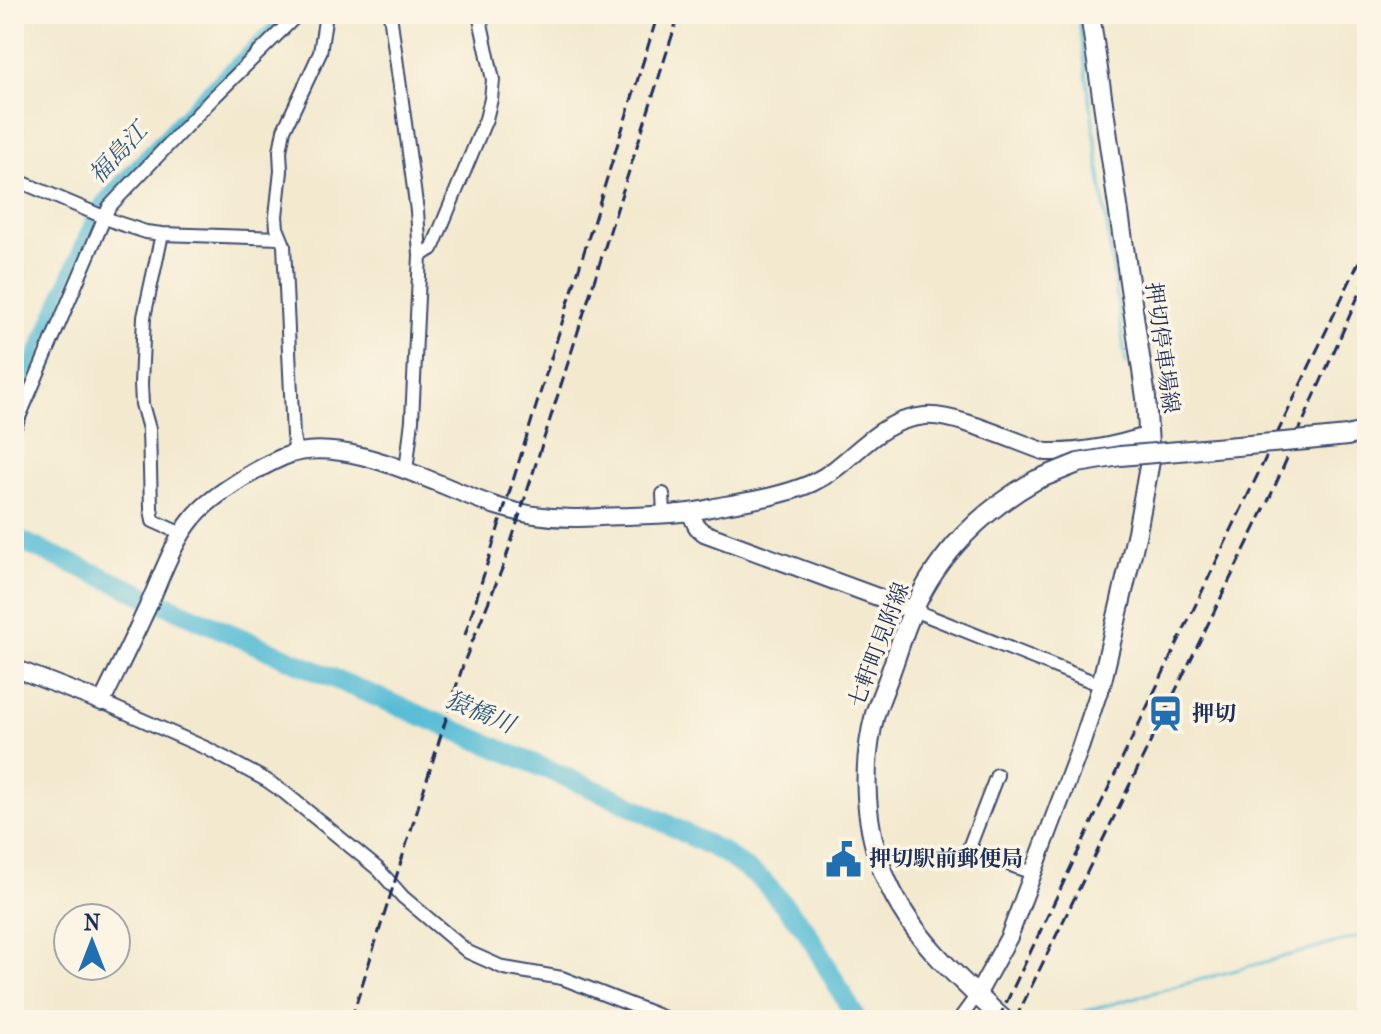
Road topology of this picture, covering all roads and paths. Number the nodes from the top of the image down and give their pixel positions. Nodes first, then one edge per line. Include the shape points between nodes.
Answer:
1 (298, 14) edge
2 (326, 14) edge
3 (390, 14) edge
4 (479, 14) edge
5 (1090, 14) edge
6 (14, 179) edge
7 (104, 216) junction
8 (162, 234) junction
9 (280, 238) junction
10 (420, 255) junction
11 (14, 429) edge
12 (1367, 431) edge
13 (1149, 435) junction
14 (296, 452) junction
15 (406, 471) junction
16 (663, 494) dead end
17 (690, 512) junction
18 (664, 514) junction
19 (182, 534) junction
20 (913, 610) junction
21 (14, 668) edge
22 (1101, 685) junction
23 (102, 702) junction
24 (997, 775) dead end
25 (1032, 873) junction
26 (977, 995) junction
27 (670, 1020) edge
28 (959, 1020) edge
29 (1004, 1020) edge

1 - 7 street
2 - 9 street via 320,53 284,130 276,216
3 - 10 street
4 - 10 street via 493,80 491,99 432,249
5 - 13 main road, 押切停車場線
6 - 7 street
7 - 8 street
7 - 11 street
8 - 9 street
8 - 19 street via 144,317 142,404 149,429 153,521
9 - 14 street
10 - 15 street
12 - 20 main road, 七軒町見附線, bridge via 1078,463 1036,480 994,506 939,565
13 - 17 street via 1046,452 958,421 919,417 881,431 814,482
13 - 22 main road, 押切停車場線 via 1145,489
14 - 15 street via 347,452
14 - 19 street via 216,496
15 - 18 street via 523,513 574,518
16 - 18 street
17 - 18 street
17 - 20 street via 704,533
19 - 23 street
20 - 22 street
20 - 26 main road, 七軒町見附線 via 875,714 867,772 869,814 878,858 897,902 924,942
21 - 23 street
22 - 25 street
23 - 27 street via 276,786 468,952 504,968 562,978
24 - 25 street via 970,845
25 - 26 street via 1009,937
26 - 28 street
26 - 29 main road, 七軒町見附線

